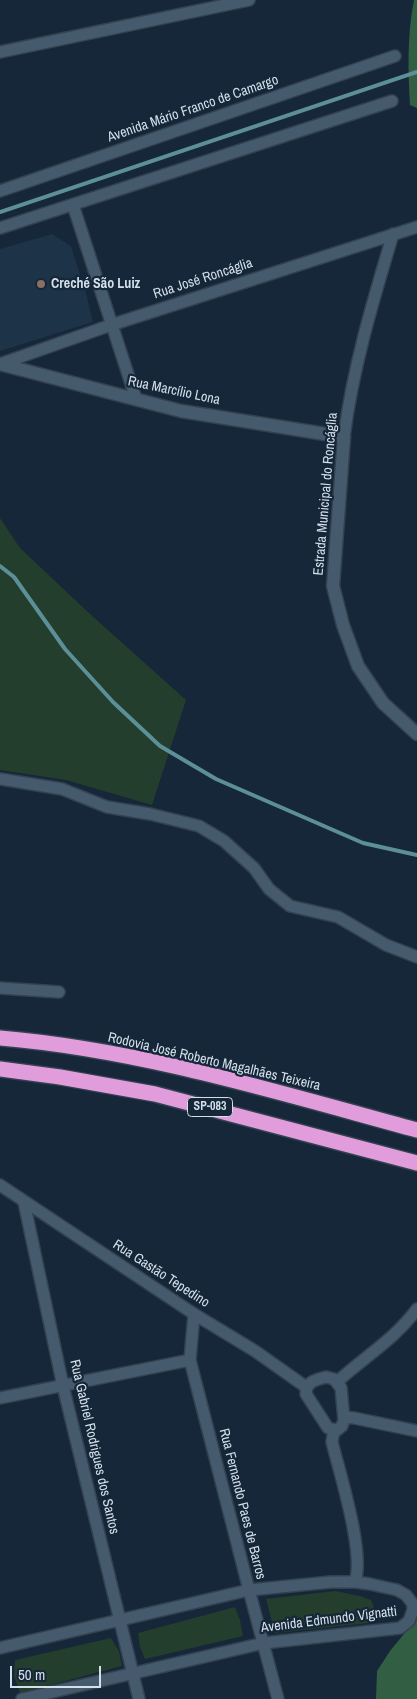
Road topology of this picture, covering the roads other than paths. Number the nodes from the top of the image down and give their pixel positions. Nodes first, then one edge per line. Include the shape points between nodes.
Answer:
1 (249, 0) edge
2 (0, 52) edge
3 (395, 56) dead end
4 (392, 100) dead end
5 (0, 191) edge
6 (73, 205) junction
7 (0, 228) edge
8 (417, 228) edge
9 (393, 234) junction
10 (111, 325) junction
11 (0, 364) edge
12 (136, 399) junction
13 (344, 437) junction
14 (417, 734) edge
15 (0, 779) edge
16 (417, 957) edge
17 (0, 988) edge
18 (59, 992) dead end
19 (0, 1038) edge
20 (0, 1069) edge
21 (417, 1130) edge
22 (417, 1163) edge
23 (0, 1185) edge
24 (24, 1202) junction
25 (417, 1309) edge
26 (194, 1314) junction
27 (190, 1360) junction
28 (337, 1382) junction
29 (63, 1386) junction
30 (306, 1387) junction
31 (0, 1398) edge
32 (344, 1417) junction
33 (334, 1430) junction
34 (417, 1431) edge
35 (355, 1582) junction
36 (249, 1590) junction
37 (120, 1620) junction
38 (264, 1643) junction
39 (0, 1648) edge
40 (132, 1673) junction
41 (22, 1699) edge
42 (139, 1699) edge
43 (278, 1699) edge

1 - 2 street
3 - 5 street, Avenida Mário Franco de Camargo
4 - 6 street
6 - 7 street
6 - 10 street
8 - 9 street, Rua José Roncáglia
9 - 10 street, Rua José Roncáglia
9 - 13 street, Estrada Municipal do Roncáglia via 364,331
10 - 11 street, Rua José Roncáglia
10 - 12 street
11 - 12 street, Rua Marcílio Lona
12 - 13 street, Rua Marcílio Lona via 182,411
13 - 14 street, Estrada Municipal do Roncáglia via 333,586 358,666 383,703
15 - 16 street via 62,789 107,807 199,826 224,840 254,868 269,889 290,906 338,918 386,945
17 - 18 street
19 - 21 highway, Rodovia José Roberto Magalhães Teixeira / SP-083 via 39,1041 148,1060
20 - 22 highway, SP-083 via 156,1094
23 - 24 street, Rua Gastão Tepedino
24 - 26 street, Rua Gastão Tepedino
24 - 29 street, Rua Gabriel Rodrigues dos Santos
25 - 28 street via 393,1336
26 - 27 street, Rua Fernando Paes de Barros
26 - 30 street, Rua Gastão Tepedino
27 - 29 street
27 - 36 street, Rua Fernando Paes de Barros
28 - 30 street via 326,1377 311,1381
28 - 32 street via 341,1388
29 - 31 street
29 - 37 street, Rua Gabriel Rodrigues dos Santos
30 - 33 street via 306,1394 328,1428
32 - 33 street via 342,1426
32 - 34 street
33 - 35 street via 332,1442 354,1528 358,1573
35 - 36 street, Avenida Edmundo Vignatti
35 - 38 street, Avenida Edmundo Vignatti via 406,1594 413,1610 409,1621 394,1629
36 - 37 street, Avenida Edmundo Vignatti
36 - 38 street, Rua Fernando Paes de Barros
37 - 39 street, Avenida Edmundo Vignatti
37 - 40 street, Rua Gabriel Rodrigues dos Santos
38 - 40 street, Avenida Edmundo Vignatti
38 - 43 street, Rua Fernando Paes de Barros
40 - 41 street, Avenida Edmundo Vignatti
40 - 42 street, Rua Gabriel Rodrigues dos Santos

